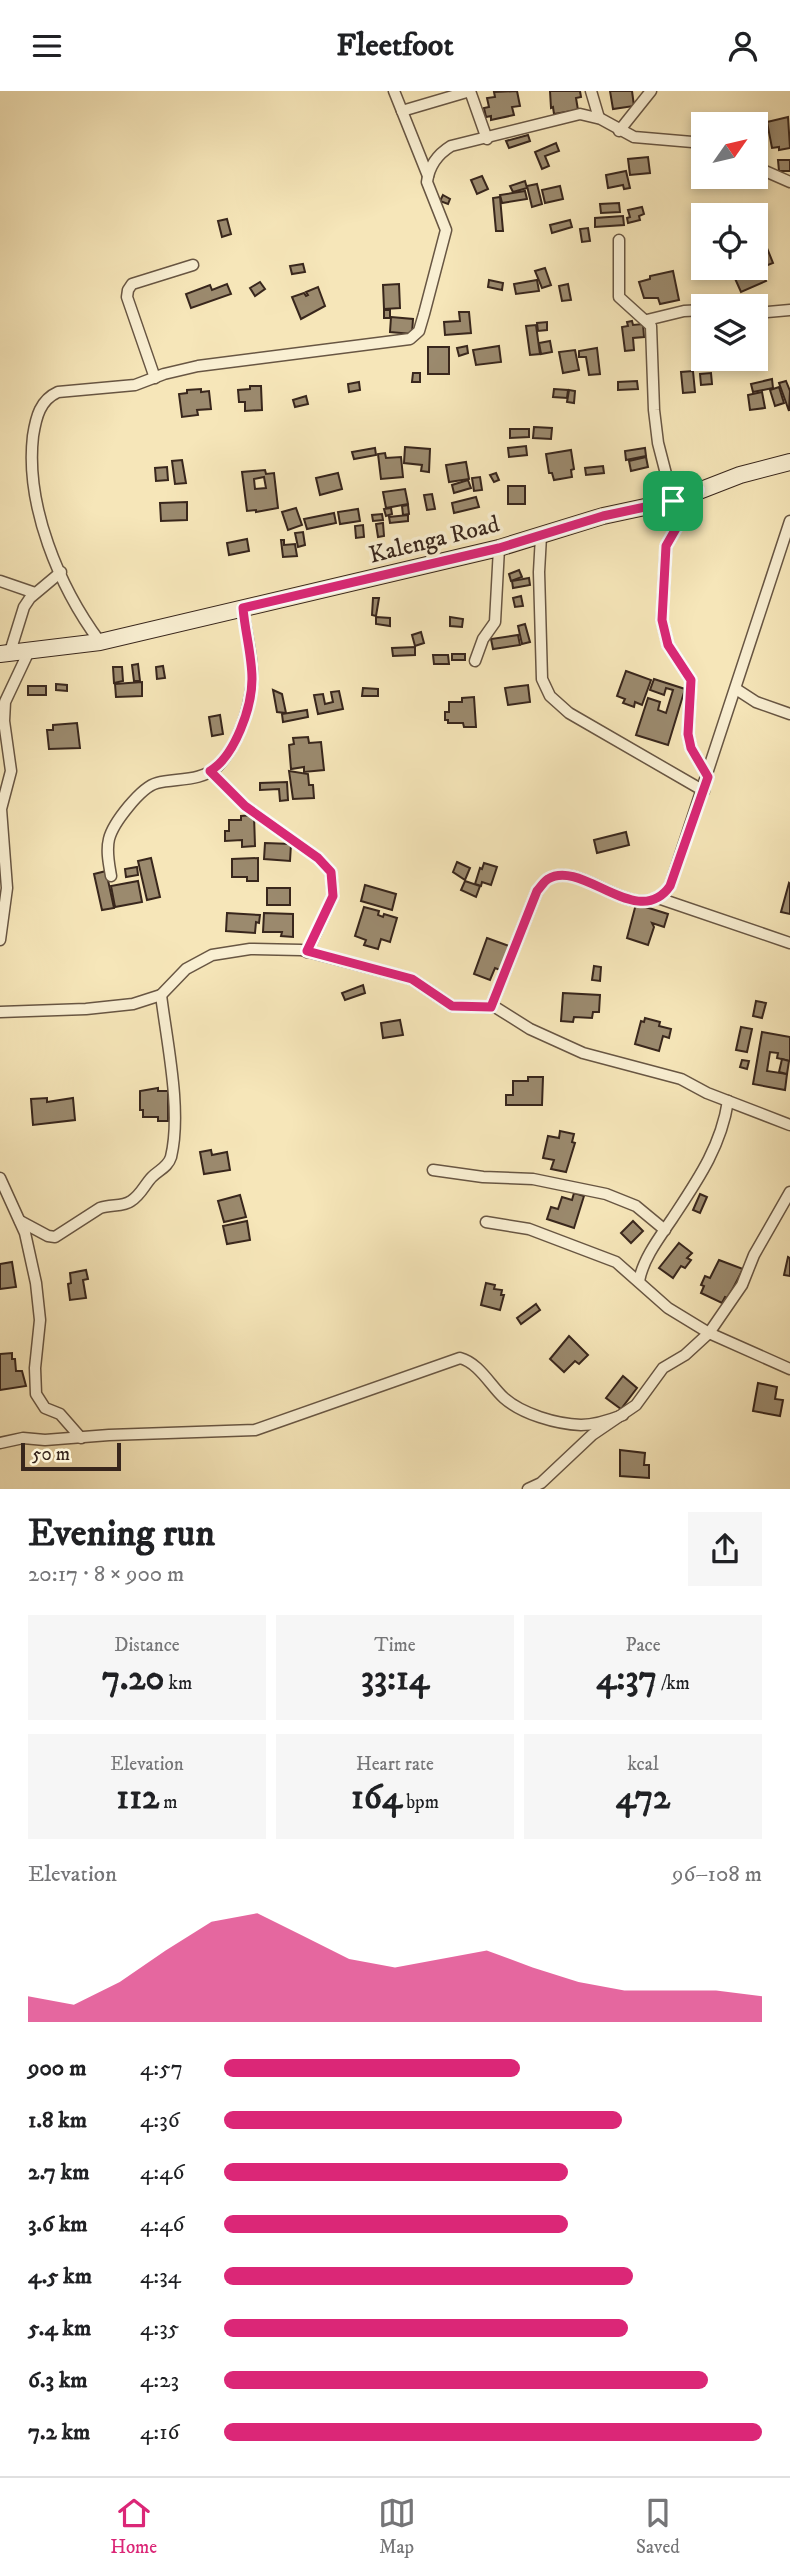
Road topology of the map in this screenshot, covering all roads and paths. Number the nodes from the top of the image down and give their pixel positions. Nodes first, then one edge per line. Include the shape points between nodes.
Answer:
1 (394, 91) edge
2 (470, 91) edge
3 (591, 91) edge
4 (651, 91) edge
5 (402, 111) junction
6 (598, 118) junction
7 (619, 131) junction
8 (486, 139) junction
9 (691, 142) edge
10 (768, 172) edge
11 (428, 176) junction
12 (790, 182) edge
13 (619, 240) dead end
14 (193, 265) dead end
15 (790, 310) edge
16 (691, 311) edge
17 (768, 312) edge
18 (647, 320) junction
19 (155, 378) junction
20 (790, 462) edge
21 (698, 490) junction
22 (673, 501) junction
23 (790, 521) edge
24 (541, 537) junction
25 (499, 548) junction
26 (61, 572) junction
27 (0, 581) edge
28 (35, 593) junction
29 (243, 608) junction
30 (100, 642) junction
31 (29, 651) junction
32 (5, 653) edge
33 (475, 661) dead end
34 (736, 689) junction
35 (790, 714) edge
36 (210, 771) junction
37 (708, 777) junction
38 (704, 791) junction
39 (111, 876) dead end
40 (658, 898) junction
41 (0, 940) edge
42 (790, 943) edge
43 (307, 951) junction
44 (161, 995) junction
45 (491, 1007) junction
46 (0, 1012) edge
47 (728, 1101) junction
48 (790, 1125) edge
49 (433, 1170) dead end
50 (0, 1178) edge
51 (790, 1192) edge
52 (20, 1221) junction
53 (486, 1222) dead end
54 (665, 1230) junction
55 (639, 1282) junction
56 (709, 1333) junction
57 (790, 1369) edge
58 (623, 1415) junction
59 (81, 1438) junction
60 (0, 1443) edge
61 (528, 1489) edge

1 - 5 street
2 - 5 street
2 - 8 street
3 - 6 street
4 - 7 street
5 - 11 street
6 - 7 street
6 - 8 street via 580,114
7 - 9 street via 634,137
8 - 11 street via 440,153
10 - 12 street
11 - 19 street via 446,230 425,314 414,337 198,366
13 - 18 street via 619,297
14 - 19 street via 132,284 128,290
15 - 17 street
16 - 18 street
18 - 22 street via 658,443
19 - 26 street via 135,386 58,392 43,403 35,419 30,461 38,510
20 - 21 main road, Kalenga Road
21 - 22 main road, Kalenga Road
21 - 37 street via 666,546 662,620 668,645 691,680 688,734
22 - 24 main road, Kalenga Road via 603,516
23 - 34 street
24 - 25 main road, Kalenga Road
24 - 38 street via 542,679 550,696 569,713
25 - 29 main road, Kalenga Road
25 - 33 street via 495,622
26 - 28 street
26 - 30 street
27 - 28 street
28 - 32 street via 24,607
29 - 30 main road, Kalenga Road
29 - 36 street via 252,682 239,734 224,759
30 - 31 main road, Kalenga Road
31 - 32 main road, Kalenga Road
31 - 41 street via 5,702 11,771 1,809 7,888
34 - 35 street
34 - 37 street
36 - 39 street via 156,783 132,803 108,840
36 - 43 street via 245,806 331,872 333,896
37 - 38 street
38 - 40 street via 670,886
40 - 42 street
40 - 45 street via 622,897 573,876 547,879 537,891
43 - 44 street via 250,949 212,955 186,969
43 - 45 street via 412,979 452,1006
44 - 46 street via 133,1004 86,1009
44 - 52 street via 174,1082 169,1161 132,1201 100,1208 55,1237
45 - 47 street via 583,1053 681,1079
47 - 48 street
47 - 54 street via 719,1140
49 - 54 street via 533,1179 606,1194 636,1206
50 - 52 street
51 - 56 street via 742,1285
52 - 59 street via 40,1320 36,1394 45,1408 60,1414
53 - 55 street via 554,1236 616,1262
54 - 55 street
55 - 56 street via 668,1308
56 - 57 street
56 - 58 street via 663,1368
58 - 59 street via 582,1425 524,1411 460,1358 255,1430
58 - 61 street
59 - 60 street via 23,1438

